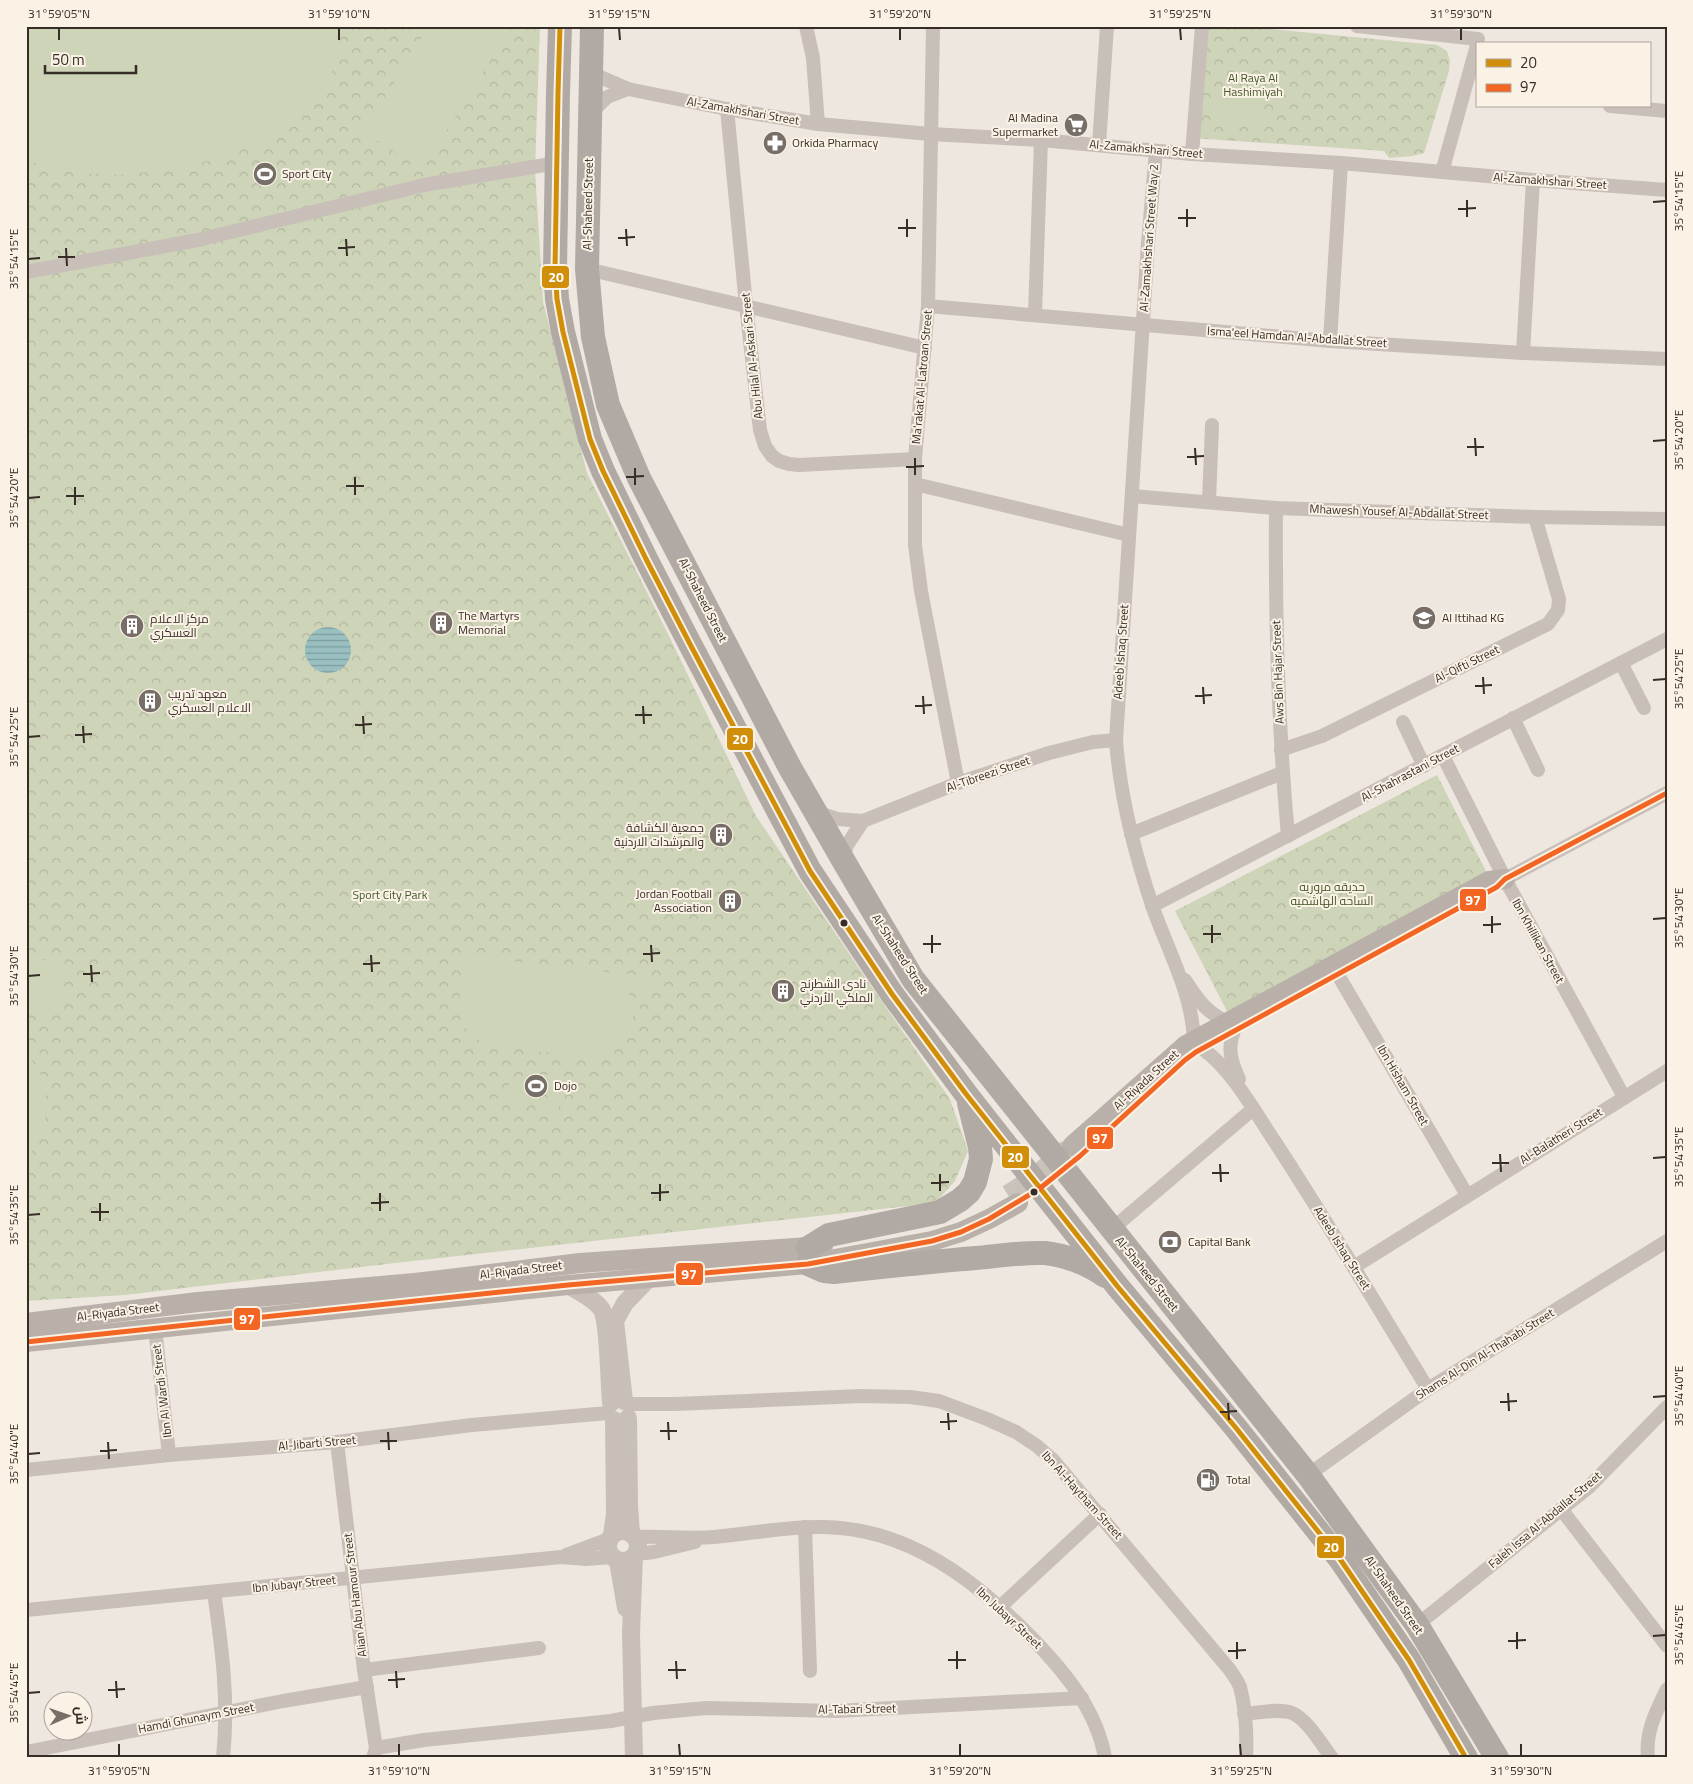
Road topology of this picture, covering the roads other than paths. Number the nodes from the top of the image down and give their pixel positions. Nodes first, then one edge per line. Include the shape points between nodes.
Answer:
1 (551, 26) edge
2 (560, 26) edge
3 (592, 26) edge
4 (806, 26) edge
5 (933, 26) edge
6 (1108, 26) edge
7 (1202, 26) edge
8 (1359, 26) edge
9 (1479, 39) edge
10 (560, 55) junction
11 (1476, 57) edge
12 (591, 73) junction
13 (628, 89) junction
14 (1470, 94) edge
15 (1633, 108) edge
16 (728, 109) junction
17 (1667, 111) edge
18 (590, 114) junction
19 (818, 124) junction
20 (930, 134) junction
21 (1041, 140) junction
22 (1099, 145) junction
23 (1156, 150) junction
24 (1192, 154) junction
25 (557, 163) junction
26 (1341, 163) junction
27 (1442, 172) junction
28 (1533, 180) junction
29 (1667, 190) edge
30 (587, 269) junction
31 (26, 272) edge
32 (746, 305) junction
33 (928, 306) junction
34 (1035, 314) junction
35 (1144, 325) junction
36 (1330, 341) junction
37 (925, 348) junction
38 (1523, 353) junction
39 (1667, 359) edge
40 (1212, 425) dead end
41 (915, 459) junction
42 (915, 484) junction
43 (1132, 496) junction
44 (1209, 501) junction
45 (1276, 508) junction
46 (1535, 517) junction
47 (1667, 519) edge
48 (1129, 535) junction
49 (1667, 639) edge
50 (1622, 663) junction
51 (1644, 708) dead end
52 (1513, 718) junction
53 (1403, 722) dead end
54 (1116, 740) junction
55 (1282, 750) junction
56 (1443, 756) junction
57 (1424, 766) junction
58 (1538, 770) dead end
59 (1282, 773) junction
60 (958, 783) junction
61 (1667, 793) edge
62 (815, 812) junction
63 (863, 821) junction
64 (1131, 834) junction
65 (1288, 836) junction
66 (843, 860) junction
67 (1505, 879) junction
68 (1152, 906) junction
69 (1178, 970) junction
70 (1338, 975) junction
71 (1230, 1027) junction
72 (1199, 1044) junction
73 (1667, 1071) edge
74 (966, 1094) junction
75 (1624, 1097) junction
76 (1253, 1109) junction
77 (1076, 1151) tunnel mouth
78 (1467, 1195) junction
79 (1013, 1199) tunnel mouth
80 (1112, 1229) junction
81 (1667, 1241) edge
82 (808, 1256) junction
83 (1354, 1267) junction
84 (650, 1277) junction
85 (568, 1285) junction
86 (1118, 1287) junction
87 (452, 1288) junction
88 (26, 1322) edge
89 (155, 1328) junction
90 (26, 1342) edge
91 (1428, 1389) junction
92 (1667, 1407) edge
93 (620, 1410) junction
94 (337, 1442) junction
95 (169, 1455) junction
96 (26, 1470) edge
97 (1308, 1475) junction
98 (1561, 1509) junction
99 (1100, 1514) junction
100 (806, 1527) junction
101 (611, 1537) junction
102 (628, 1550) junction
103 (561, 1557) junction
104 (353, 1578) junction
105 (214, 1592) junction
106 (1001, 1606) junction
107 (26, 1610) edge
108 (1417, 1624) junction
109 (1667, 1646) edge
110 (539, 1648) dead end
111 (364, 1670) junction
112 (810, 1671) dead end
113 (367, 1687) junction
114 (1667, 1690) edge
115 (1082, 1698) junction
116 (226, 1712) junction
117 (1244, 1714) junction
118 (633, 1718) junction
119 (26, 1752) edge
120 (374, 1753) edge
121 (223, 1758) edge
122 (634, 1758) edge
123 (1105, 1758) edge
124 (1246, 1758) edge
125 (1332, 1758) edge
126 (1466, 1758) edge
127 (1497, 1758) edge
128 (1648, 1758) edge

1 - 10 main road
2 - 10 highway, Al-Shaheed Street
3 - 12 highway, Al-Shaheed Street
4 - 19 street via 813,58
5 - 20 street, Ma'rakat Al-Latroan Street
6 - 22 street
7 - 24 street
8 - 9 street
10 - 25 highway, Al-Shaheed Street
11 - 14 street
12 - 13 street, Al-Zamakhshari Street
12 - 18 highway, Al-Shaheed Street
13 - 16 street, Al-Zamakhshari Street
13 - 18 street via 607,97
14 - 27 street
15 - 17 street
16 - 19 street, Al-Zamakhshari Street
16 - 32 street, Abu Hilal Al-Askari Street
18 - 30 highway, Al-Shaheed Street
19 - 20 street, Al-Zamakhshari Street
20 - 21 street, Al-Zamakhshari Street
20 - 33 street, Ma'rakat Al-Latroan Street
21 - 22 street, Al-Zamakhshari Street
21 - 34 street
22 - 23 street, Al-Zamakhshari Street
23 - 24 street, Al-Zamakhshari Street
23 - 35 street, Al-Zamakhshari Street Way 2
24 - 26 street, Al-Zamakhshari Street
25 - 31 street via 424,185 198,240
25 - 74 highway, Al-Shaheed Street via 557,299 581,409 603,471 810,871 892,994
26 - 27 street, Al-Zamakhshari Street
26 - 36 street
27 - 28 street, Al-Zamakhshari Street
28 - 29 street, Al-Zamakhshari Street
28 - 38 street
30 - 32 street
30 - 62 highway, Al-Shaheed Street via 593,337 608,405 639,478
32 - 37 street
32 - 41 street, Abu Hilal Al-Askari Street via 760,430 772,456 779,461 800,465
33 - 34 street, Isma'eel Hamdan Al-Abdallat Street
33 - 37 street, Ma'rakat Al-Latroan Street
34 - 35 street, Isma'eel Hamdan Al-Abdallat Street
35 - 36 street, Isma'eel Hamdan Al-Abdallat Street
35 - 43 street, Adeeb Ishaq Street
36 - 38 street, Isma'eel Hamdan Al-Abdallat Street
37 - 41 street, Ma'rakat Al-Latroan Street
38 - 39 street, Isma'eel Hamdan Al-Abdallat Street
40 - 44 street
41 - 42 street, Ma'rakat Al-Latroan Street
42 - 48 street
42 - 60 street, Ma'rakat Al-Latroan Street via 917,570
43 - 44 street, Mhawesh Yousef Al-Abdallat Street
43 - 48 street, Adeeb Ishaq Street
44 - 45 street, Mhawesh Yousef Al-Abdallat Street
45 - 46 street, Mhawesh Yousef Al-Abdallat Street
45 - 55 street, Aws Bin Hajar Street via 1276,631
46 - 47 street, Mhawesh Yousef Al-Abdallat Street
46 - 55 street, Al-Qifti Street via 1559,599 1558,610 1548,624 1322,736
48 - 54 street, Adeeb Ishaq Street
49 - 50 street, Al-Shahrastani Street
50 - 51 street
50 - 52 street, Al-Shahrastani Street
52 - 56 street, Al-Shahrastani Street
52 - 58 street
53 - 57 street
54 - 60 street, Al-Tibreezi Street via 1072,747
54 - 64 street, Adeeb Ishaq Street via 1118,770
55 - 59 street, Aws Bin Hajar Street
56 - 57 street, Al-Shahrastani Street
56 - 67 street, Ibn Khillikan Street
57 - 65 street, Al-Shahrastani Street
59 - 64 street
59 - 65 street, Aws Bin Hajar Street
60 - 63 street, Al-Tibreezi Street
61 - 67 street
62 - 63 street, Al-Tibreezi Street via 838,819
62 - 66 highway, Al-Shaheed Street
63 - 66 street via 847,845
64 - 68 street, Adeeb Ishaq Street
65 - 68 street, Al-Shahrastani Street
66 - 80 highway, Al-Shaheed Street via 914,979
67 - 70 main road via 1497,887
67 - 71 main road via 1489,881
67 - 75 street, Ibn Khillikan Street
68 - 69 street, Adeeb Ishaq Street
69 - 71 street, Adeeb Ishaq Street via 1206,1009
69 - 72 street, Adeeb Ishaq Street
70 - 71 main road
70 - 78 street, Ibn Hisham Street
71 - 72 main road, Al-Riyada Street
71 - 76 street, Adeeb Ishaq Street via 1230,1056
72 - 76 street, Adeeb Ishaq Street via 1218,1060
72 - 77 main road, Al-Riyada Street via 1180,1049
73 - 75 street, Al-Balatheri Street
74 - 82 highway via 981,1159 969,1192 940,1212 834,1234
74 - 86 highway, Al-Shaheed Street
75 - 78 street, Al-Balatheri Street
76 - 80 street
76 - 83 street, Adeeb Ishaq Street
78 - 83 street, Al-Balatheri Street
79 - 82 main road, Al-Riyada Street via 989,1219 932,1241
80 - 97 highway, Al-Shaheed Street
81 - 91 street, Shams Al-Din Al-Thahabi Street
82 - 84 main road, Al-Riyada Street
82 - 86 highway via 824,1271 834,1272 1046,1253 1085,1265
82 - 87 main road, Al-Riyada Street via 580,1263
83 - 91 street, Adeeb Ishaq Street
84 - 85 main road, Al-Riyada Street
84 - 93 street via 625,1303 615,1321
85 - 87 main road, Al-Riyada Street
85 - 93 street via 596,1302 602,1311
86 - 126 highway, Al-Shaheed Street via 1340,1559 1409,1660
87 - 88 main road, Al-Riyada Street via 198,1302
87 - 89 main road, Al-Riyada Street
89 - 90 main road, Al-Riyada Street
89 - 95 street, Ibn Al Wardi Street
91 - 97 street, Shams Al-Din Al-Thahabi Street
92 - 98 street, Faleh Issa Al-Abdallat Street via 1589,1486
93 - 94 street, Al-Jibarti Street
93 - 99 street, Ibn Al-Haytham Street via 675,1404 861,1396 939,1401 1016,1432 1037,1446
93 - 101 street
93 - 102 street via 629,1506
94 - 95 street, Al-Jibarti Street
94 - 104 street, Alian Abu Hamour Street
95 - 96 street, Al-Jibarti Street
97 - 108 highway, Al-Shaheed Street
98 - 108 street, Faleh Issa Al-Abdallat Street
98 - 109 street
99 - 106 street
99 - 117 street, Ibn Al-Haytham Street via 1230,1670 1240,1686
100 - 102 street, Ibn Jubayr Street via 713,1537 654,1552
100 - 106 street, Ibn Jubayr Street via 845,1528 909,1545 962,1575
100 - 112 street
101 - 102 street via 622,1531
101 - 103 street, Ibn Jubayr Street
102 - 103 street, Ibn Jubayr Street via 586,1559
102 - 118 street
103 - 104 street, Ibn Jubayr Street
104 - 105 street, Ibn Jubayr Street
104 - 111 street, Alian Abu Hamour Street
105 - 107 street, Ibn Jubayr Street
105 - 116 street
106 - 115 street, Ibn Jubayr Street via 1044,1650
108 - 127 highway, Al-Shaheed Street
110 - 111 street
111 - 113 street, Alian Abu Hamour Street
113 - 116 street, Hamdi Ghunaym Street
113 - 120 street, Alian Abu Hamour Street
114 - 128 street via 1651,1722
115 - 118 street, Al-Tabari Street via 836,1711 706,1708
115 - 123 street, Ibn Jubayr Street via 1095,1720
116 - 119 street, Hamdi Ghunaym Street
116 - 121 street
117 - 124 street, Ibn Al-Haytham Street
117 - 125 street via 1292,1713 1303,1721
118 - 120 street, Alian Abu Hamour Street via 424,1740
118 - 122 street

